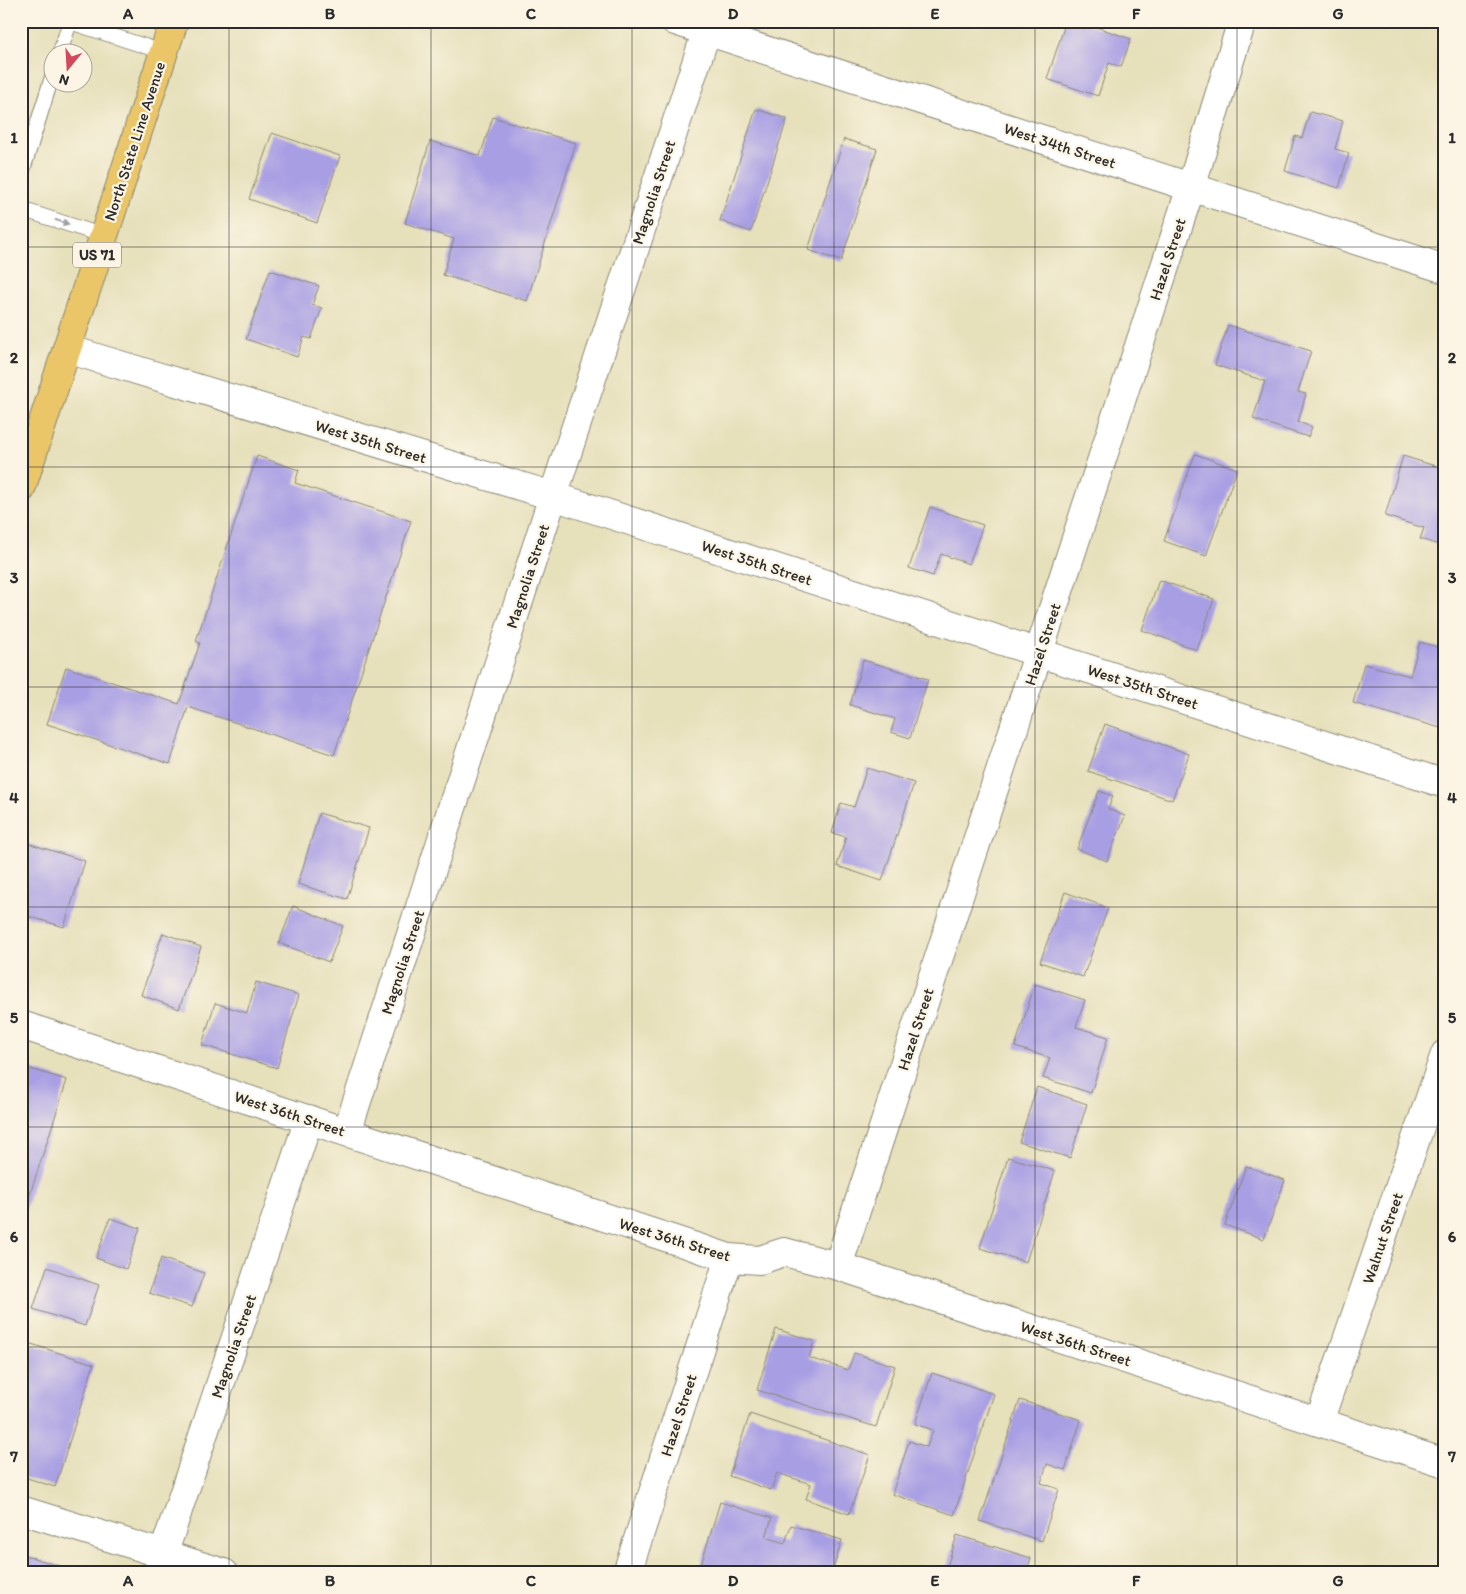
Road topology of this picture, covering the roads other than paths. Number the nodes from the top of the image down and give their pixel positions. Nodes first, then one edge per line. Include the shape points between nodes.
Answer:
1 (174, 21) edge
2 (675, 21) edge
3 (1242, 21) edge
4 (68, 22) edge
5 (708, 26) edge
6 (63, 42) edge
7 (163, 52) junction
8 (47, 92) edge
9 (21, 176) edge
10 (1190, 187) junction
11 (21, 209) edge
12 (104, 236) junction
13 (1445, 269) edge
14 (67, 349) junction
15 (21, 489) edge
16 (553, 496) junction
17 (1039, 653) junction
18 (1445, 784) edge
19 (21, 1025) edge
20 (1445, 1054) edge
21 (309, 1119) junction
22 (347, 1132) junction
23 (729, 1258) junction
24 (838, 1266) junction
25 (1319, 1422) junction
26 (1445, 1463) edge
27 (21, 1510) edge
28 (160, 1563) edge
29 (224, 1573) edge
30 (627, 1573) edge

1 - 7 main road, North State Line Avenue / US 71
2 - 5 street, West 34th Street
3 - 10 street, Hazel Street
4 - 6 lane
4 - 7 lane
5 - 10 street, West 34th Street
5 - 16 street, Magnolia Street
7 - 12 main road, North State Line Avenue / US 71
8 - 9 lane
10 - 13 street, West 34th Street
10 - 17 street, Hazel Street
11 -> 12 lane
12 - 14 main road, North State Line Avenue / US 71
14 - 15 main road, North State Line Avenue / US 71
14 - 16 street, West 35th Street
16 - 17 street, West 35th Street
16 - 22 street, Magnolia Street
17 - 18 street, West 35th Street
17 - 24 street, Hazel Street
19 - 21 street, West 36th Street
20 - 25 street, Walnut Street
21 - 22 street, West 36th Street
21 - 28 street, Magnolia Street
22 - 23 street, West 36th Street
23 - 24 street, West 36th Street via 760,1260 784,1252
23 - 30 street, Hazel Street
24 - 25 street, West 36th Street
25 - 26 street, West 36th Street
27 - 28 street
28 - 29 street

